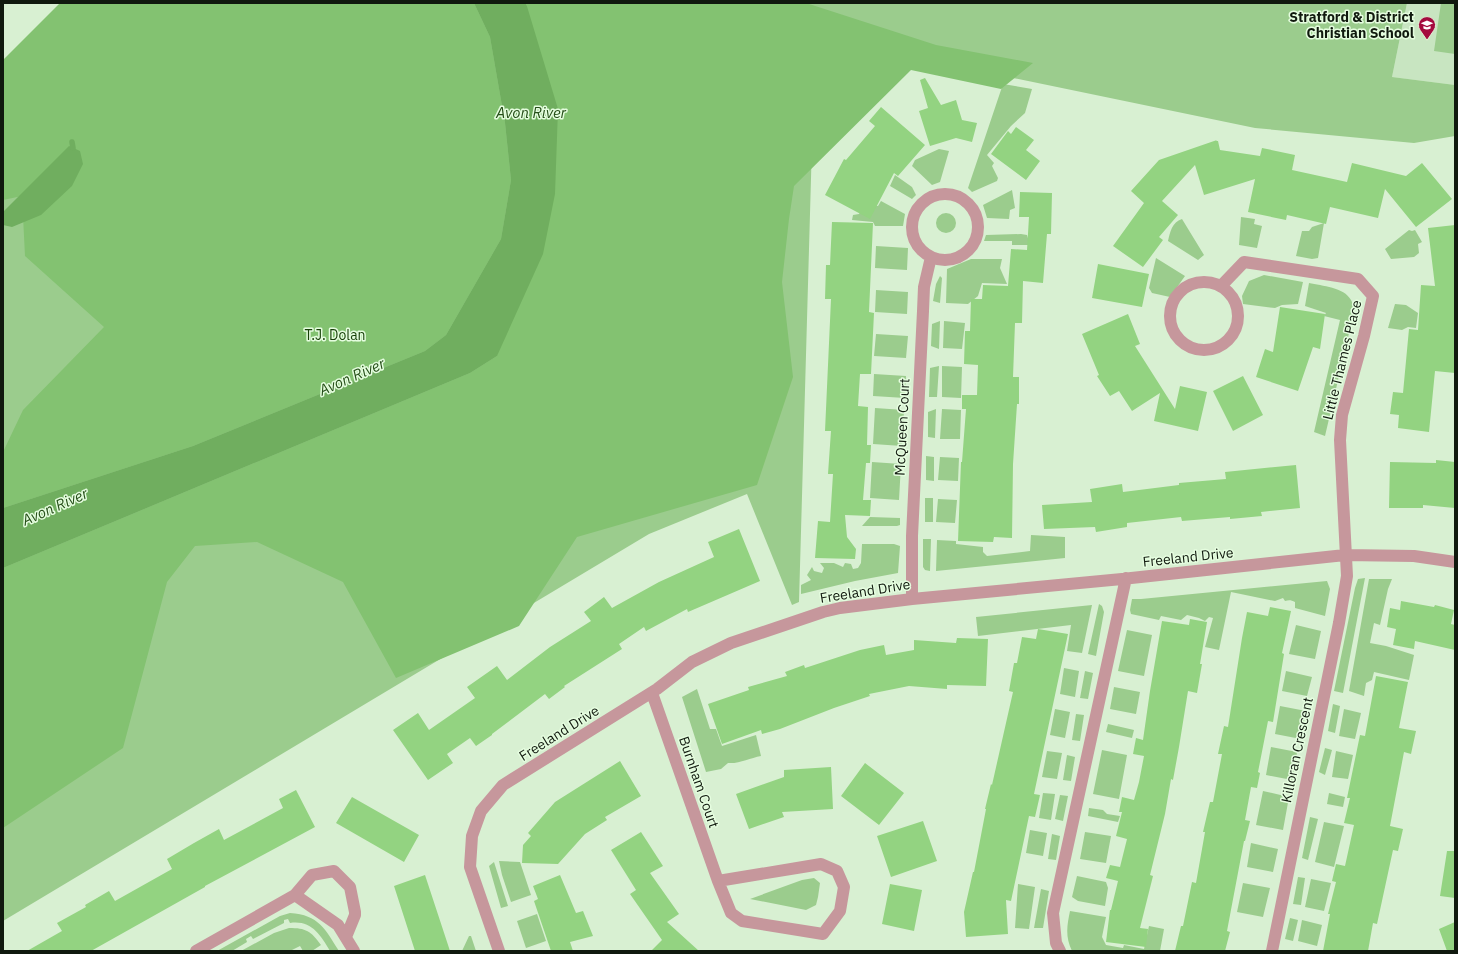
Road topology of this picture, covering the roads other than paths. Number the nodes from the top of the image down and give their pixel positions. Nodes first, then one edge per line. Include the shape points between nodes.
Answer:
1 (931, 257) junction
2 (1221, 286) junction
3 (1345, 555) junction
4 (1455, 562) edge
5 (1126, 578) junction
6 (912, 599) junction
7 (652, 693) junction
8 (718, 881) junction
9 (295, 895) junction
10 (346, 937) junction
11 (196, 951) edge
12 (354, 951) edge
13 (498, 951) edge
14 (1060, 951) edge
15 (1272, 951) edge

1 - 1 street via 942,260 954,258 964,253 975,240 978,229 976,215 970,205 953,194 932,196 922,202 913,216 911,227 914,238 919,248
1 - 6 street, McQueen Court via 924,287 912,536
2 - 2 street via 1210,282 1198,282 1187,286 1178,294 1171,308 1170,320 1174,332 1190,347 1206,350 1218,347 1226,342 1236,328 1237,306 1232,295
2 - 3 street, Little Thames Place via 1244,262 1358,279 1373,296 1342,415 1340,440
3 - 4 street, Freeland Drive via 1414,556
3 - 5 street, Freeland Drive
3 - 15 street, Killoran Crescent via 1347,576 1339,623
5 - 6 street, Freeland Drive
5 - 14 street via 1053,913 1056,943
6 - 7 street, Freeland Drive via 823,612 731,643 692,662
7 - 8 street, Burnham Court
7 - 13 street, Freeland Drive via 503,785 481,811 472,836 470,868
8 - 8 street, Burnham Court via 822,864 837,871 844,887 840,911 823,934 742,921 731,913
9 - 10 street via 338,925
9 - 10 street via 312,875 334,870 350,887 355,912
9 - 11 street
10 - 12 street

